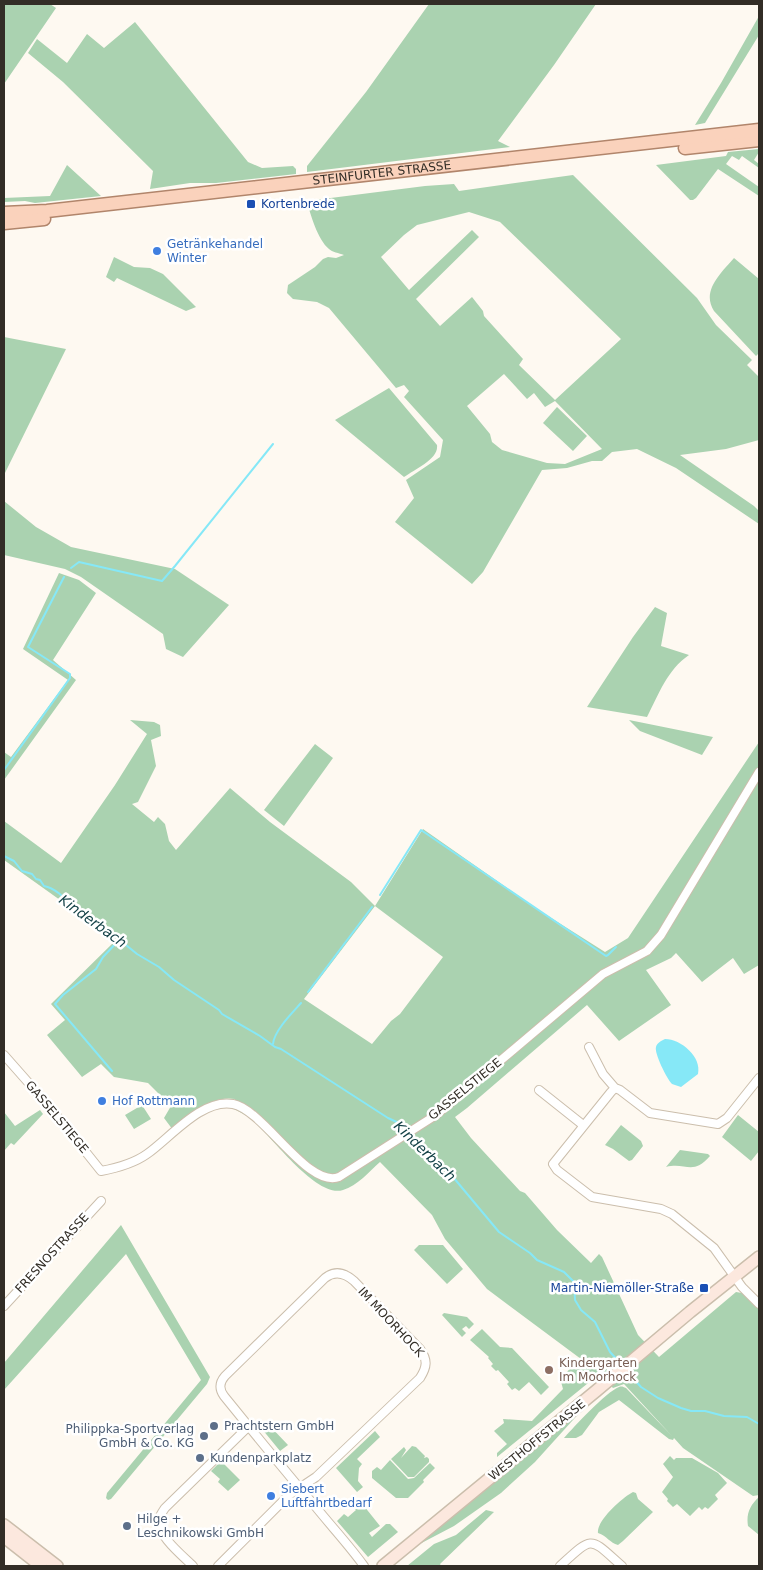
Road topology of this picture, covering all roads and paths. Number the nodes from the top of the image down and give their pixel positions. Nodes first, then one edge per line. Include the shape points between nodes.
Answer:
1 (759, 130) edge
2 (759, 140) edge
3 (4, 213) edge
4 (4, 223) edge
5 (759, 772) edge
6 (589, 1047) dead end
7 (4, 1055) edge
8 (759, 1078) edge
9 (615, 1088) junction
10 (539, 1090) dead end
11 (583, 1126) junction
12 (101, 1201) dead end
13 (759, 1257) edge
14 (734, 1277) junction
15 (759, 1304) edge
16 (4, 1306) edge
17 (248, 1427) junction
18 (300, 1488) junction
19 (4, 1526) edge
20 (4, 1537) edge
21 (41, 1566) edge
22 (57, 1566) edge
23 (193, 1566) edge
24 (218, 1566) edge
25 (364, 1566) edge
26 (383, 1566) edge
27 (560, 1566) edge
28 (622, 1566) edge

1 - 3 main road, STEINFURTER STRASSE via 66,209
2 - 4 main road, STEINFURTER STRASSE
5 - 7 street, GASSELSTIEGE via 661,935 647,951 603,974 436,1115 332,1180 314,1173 236,1104 215,1104 199,1112 146,1155 101,1171
6 - 9 street via 602,1074
8 - 9 street via 718,1124 650,1113
9 - 11 street
10 - 11 street
11 - 14 street via 552,1164 554,1167 592,1198 667,1211 714,1248
12 - 16 street, FRESNOSTRASSE
13 - 14 street, WESTHOFFSTRASSE
14 - 15 street
14 - 26 street, WESTHOFFSTRASSE
17 - 18 street
17 - 18 street, IM MOORHOCK via 222,1394 220,1389 224,1376 333,1273 344,1274 354,1280 420,1349 427,1365 420,1378 316,1478
17 - 23 street via 165,1508 159,1518 166,1539
18 - 24 street via 289,1495
18 - 25 street
19 - 22 street
20 - 21 street
27 - 28 street via 589,1543 602,1546

